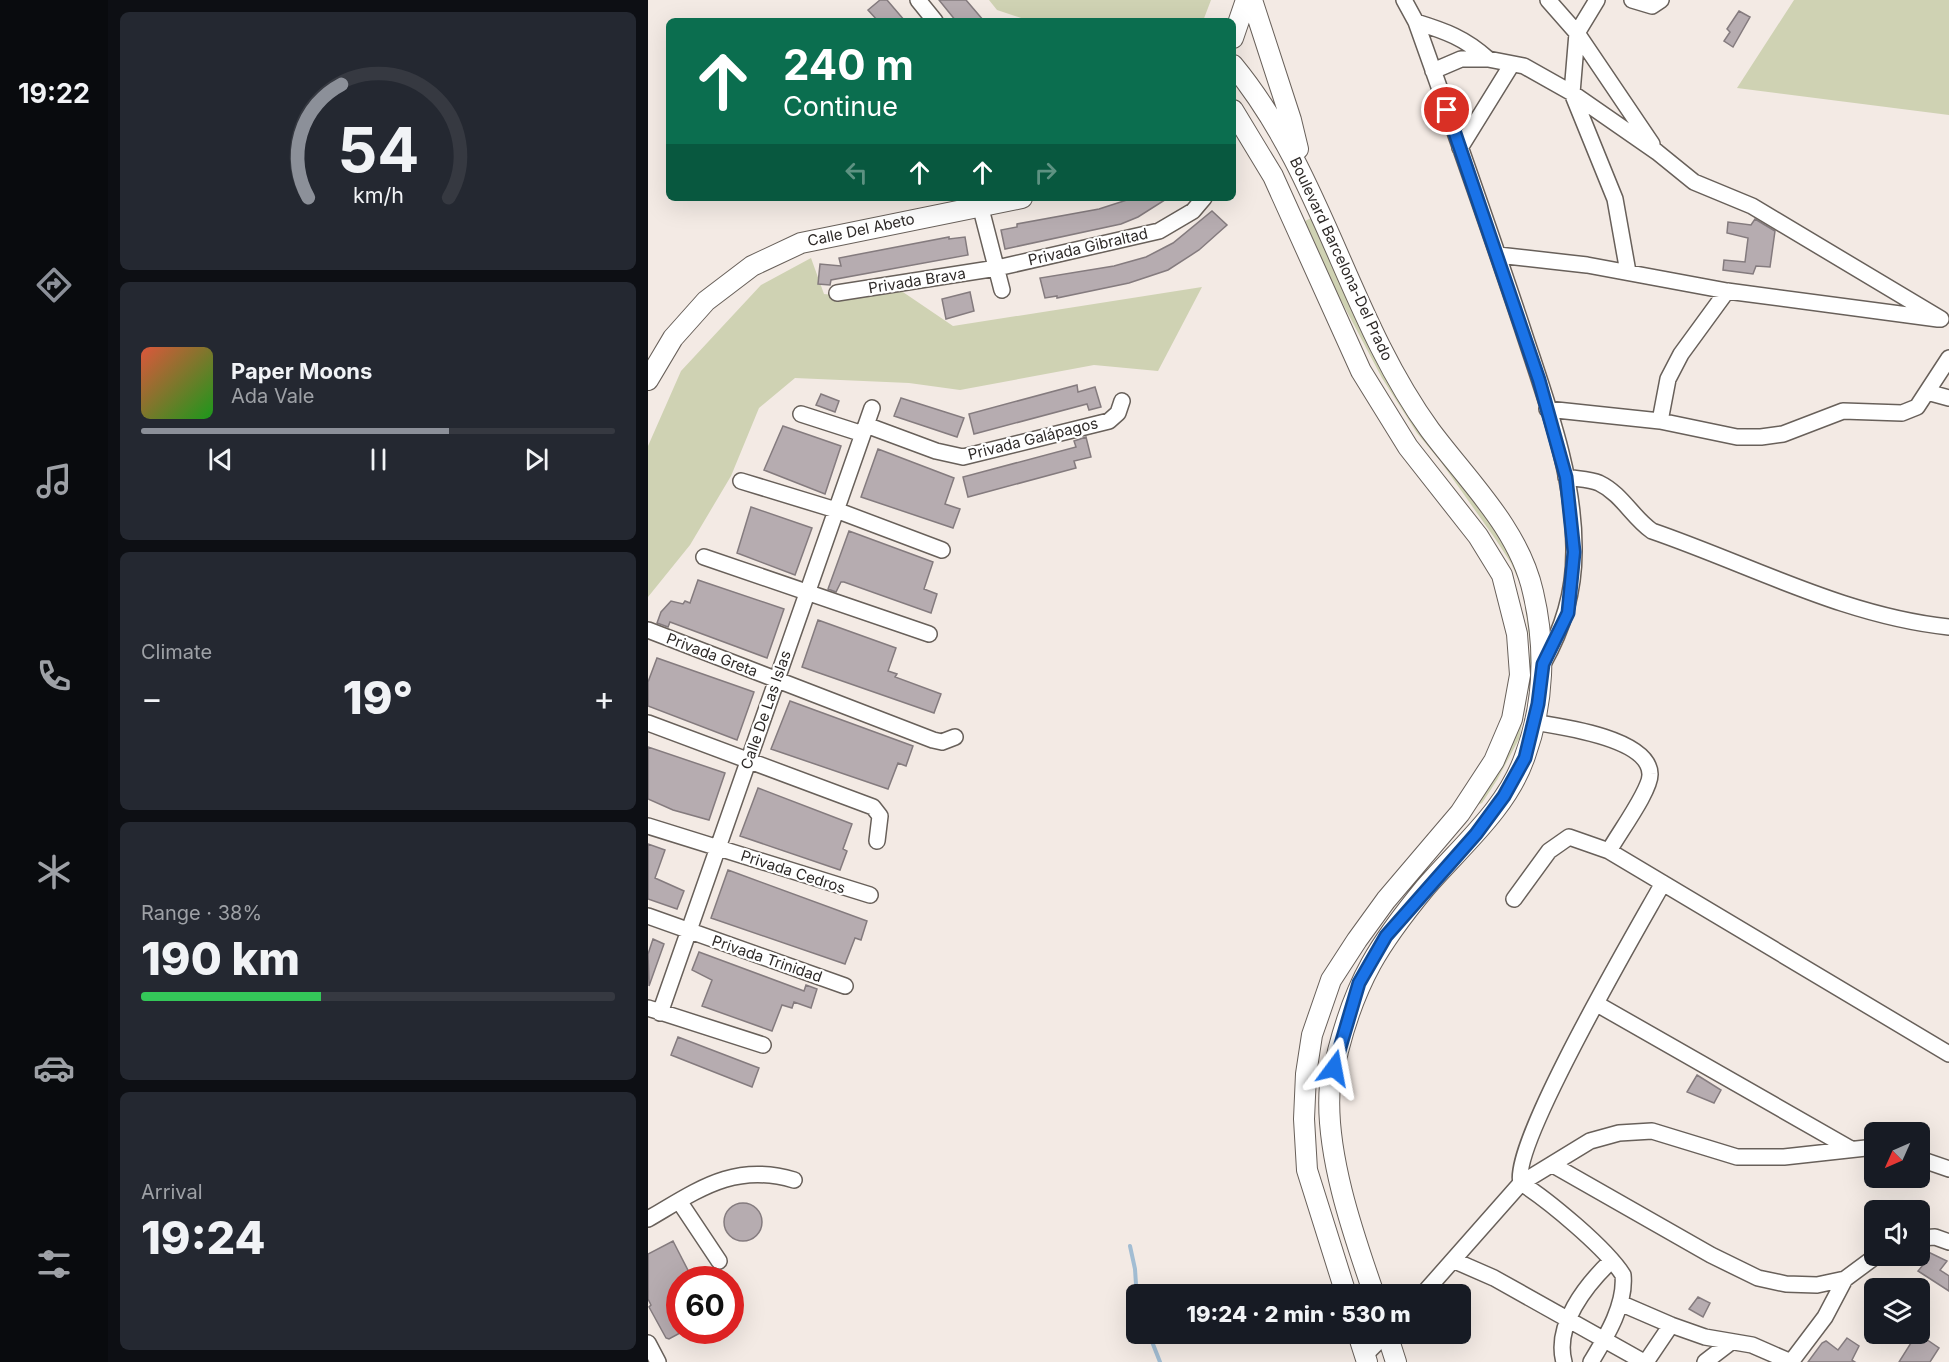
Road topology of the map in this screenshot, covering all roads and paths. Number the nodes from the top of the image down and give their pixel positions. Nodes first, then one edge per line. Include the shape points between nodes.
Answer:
1 (918, 0) edge
2 (1246, 0) edge
3 (1252, 0) edge
4 (1404, 0) edge
5 (1548, 0) edge
6 (1597, 0) edge
7 (1632, 0) edge
8 (1661, 0) edge
9 (1562, 7) edge
10 (933, 18) edge
11 (1416, 22) junction
12 (1236, 29) edge
13 (1577, 33) junction
14 (1488, 59) junction
15 (1512, 64) junction
16 (1236, 69) edge
17 (1433, 71) junction
18 (1572, 93) junction
19 (1236, 114) edge
20 (1236, 123) edge
21 (1250, 135) junction
22 (1460, 148) junction
23 (1657, 152) junction
24 (1302, 172) junction
25 (1005, 201) edge
26 (1201, 201) edge
27 (980, 206) junction
28 (1498, 255) junction
29 (997, 268) junction
30 (1628, 272) junction
31 (1002, 290) dead end
32 (1727, 291) junction
33 (837, 293) dead end
34 (1945, 320) edge
35 (1949, 358) edge
36 (648, 380) edge
37 (1927, 392) junction
38 (1949, 398) edge
39 (1122, 401) dead end
40 (872, 408) dead end
41 (1547, 409) junction
42 (801, 414) dead end
43 (1660, 421) junction
44 (864, 430) junction
45 (1566, 477) junction
46 (741, 481) dead end
47 (836, 510) junction
48 (942, 550) dead end
49 (704, 557) dead end
50 (807, 593) junction
51 (1949, 627) edge
52 (648, 630) edge
53 (929, 634) dead end
54 (1543, 664) junction
55 (777, 680) junction
56 (1533, 722) junction
57 (648, 723) edge
58 (955, 737) dead end
59 (748, 761) junction
60 (1460, 813) junction
61 (648, 826) edge
62 (1476, 834) junction
63 (877, 841) dead end
64 (717, 848) junction
65 (1609, 851) junction
66 (1663, 883) junction
67 (870, 895) dead end
68 (1514, 899) dead end
69 (648, 916) edge
70 (688, 932) junction
71 (845, 986) dead end
72 (1597, 1004) junction
73 (654, 1011) edge
74 (763, 1045) dead end
75 (1949, 1054) edge
76 (1864, 1148) edge
77 (1851, 1149) junction
78 (1930, 1163) edge
79 (1553, 1165) junction
80 (1949, 1168) edge
81 (794, 1180) dead end
82 (1521, 1183) junction
83 (679, 1201) junction
84 (648, 1218) edge
85 (1930, 1237) edge
86 (1949, 1242) edge
87 (719, 1261) dead end
88 (1455, 1261) junction
89 (1611, 1261) junction
90 (1864, 1265) edge
91 (1845, 1279) junction
92 (1343, 1284) edge
93 (1371, 1284) edge
94 (1433, 1284) edge
95 (1620, 1303) junction
96 (1569, 1318) junction
97 (1671, 1325) junction
98 (1605, 1339) junction
99 (1731, 1342) junction
100 (648, 1343) edge
101 (1361, 1344) edge
102 (1378, 1344) edge
103 (1390, 1344) edge
104 (1366, 1359) edge
105 (658, 1362) edge
106 (1396, 1362) edge
107 (1564, 1362) edge
108 (1591, 1362) edge
109 (1645, 1362) edge
110 (1705, 1362) edge
111 (1791, 1362) edge

1 - 10 street
2 - 12 main road
3 - 24 main road via 1291,120
4 - 11 street
5 - 9 street
6 - 13 street
7 - 8 street via 1652,6
9 - 13 street
11 - 14 street via 1454,33
11 - 17 street
13 - 18 street
13 - 23 street
14 - 15 street
14 - 17 street via 1461,59
15 - 18 street via 1524,66
15 - 22 street
16 - 24 main road, Boulevard Barcelona-Del Prado via 1278,126
17 - 22 street
18 - 23 street
18 - 30 street via 1615,199
19 - 21 main road, Boulevard Barcelona-Del Prado
20 - 21 main road
21 - 60 main road, Boulevard Barcelona-Del Prado via 1299,229 1361,371 1408,447 1478,536 1502,576 1517,634 1520,675 1512,719 1494,761
22 - 28 street
23 - 34 street via 1694,182 1752,206
24 - 54 main road, Boulevard Barcelona-Del Prado via 1391,369 1428,427 1518,547 1533,592
25 - 27 main road, Calle Del Abeto
26 - 29 street, Privada Gibraltad via 1193,211 1159,231
27 - 29 street
27 - 36 main road, Calle Del Abeto via 801,243 752,266 699,308 673,338
28 - 30 street
28 - 41 street
29 - 31 street
29 - 33 street, Privada Brava
30 - 32 street
32 - 34 street
32 - 43 street via 1676,362 1668,379
35 - 37 street
37 - 38 street
37 - 43 street via 1917,407 1902,413 1844,411 1784,434 1737,437
39 - 44 street, Privada Galápagos via 1118,413 1109,421 963,457
40 - 44 street, Calle De Las Islas
41 - 43 street
41 - 45 street
42 - 44 street, Privada Galápagos
44 - 47 street, Calle De Las Islas
45 - 51 street via 1596,481 1616,493 1652,531 1856,609
45 - 54 street via 1574,552 1568,613
46 - 47 street
47 - 48 street
47 - 50 street, Calle De Las Islas
49 - 50 street
50 - 53 street
50 - 55 street, Calle De Las Islas
52 - 55 street, Privada Greta
54 - 56 main road, Boulevard Barcelona-Del Prado
55 - 58 street, Privada Greta via 933,740 942,742
55 - 59 street, Calle De Las Islas
56 - 62 main road, Boulevard Barcelona-Del Prado via 1525,758
56 - 65 street via 1605,736 1635,752 1649,767 1651,775 1646,788
57 - 59 street
59 - 63 street via 873,807 880,816
59 - 64 street, Calle De Las Islas
60 - 62 main road
60 - 92 main road, Boulevard Barcelona-Del Prado via 1357,940 1331,980 1312,1035 1304,1119 1307,1170
61 - 64 street, Privada Cedros
62 - 93 main road, Boulevard Barcelona-Del Prado via 1386,936 1364,974 1330,1085 1342,1193
64 - 67 street, Privada Cedros
64 - 70 street, Calle De Las Islas
65 - 66 street
65 - 68 street via 1569,837 1549,851
66 - 72 street
66 - 75 street
69 - 70 street, Privada Trinidad
70 - 71 street, Privada Trinidad
70 - 73 street, Calle De Las Islas
72 - 77 street
72 - 82 street via 1529,1135 1518,1176
73 - 74 street
76 - 77 street
77 - 79 street via 1784,1157 1737,1157 1652,1131 1619,1133 1590,1142
78 - 80 street
79 - 82 street
79 - 91 street via 1758,1278 1817,1285
81 - 83 street via 771,1173 746,1174 720,1179
82 - 88 street
82 - 89 street via 1546,1199
83 - 84 street
83 - 87 street
85 - 86 street
88 - 94 street
88 - 96 street
89 - 95 street via 1623,1275
89 - 96 street
90 - 91 street
91 - 111 street via 1825,1317
95 - 97 street
95 - 98 street
96 - 98 street
96 - 107 street via 1561,1347
97 - 99 street
97 - 109 street
98 - 108 street
98 - 109 street
99 - 110 street
99 - 111 street via 1752,1345
100 - 105 street
101 - 104 main road
102 - 104 street
103 - 106 main road

